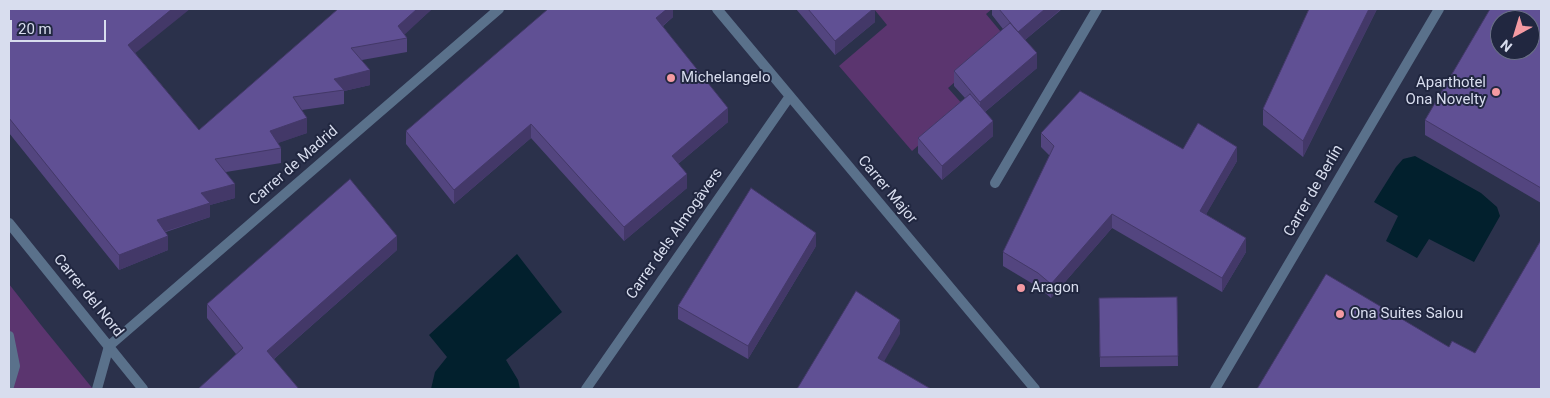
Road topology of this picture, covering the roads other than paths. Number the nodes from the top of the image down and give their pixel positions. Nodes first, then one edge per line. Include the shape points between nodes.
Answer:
1 (499, 9) edge
2 (717, 9) edge
3 (1097, 9) edge
4 (1439, 9) edge
5 (790, 96) junction
6 (995, 183) dead end
7 (9, 223) edge
8 (9, 336) edge
9 (108, 346) junction
10 (9, 386) edge
11 (97, 389) edge
12 (143, 389) edge
13 (586, 389) edge
14 (1035, 389) edge
15 (1215, 389) edge

1 - 9 street, Carrer de Madrid
2 - 5 street, Carrer Major
3 - 6 street
4 - 15 street, Carrer de Berlín
5 - 13 street, Carrer dels Almogàvers
5 - 14 street, Carrer Major
7 - 9 street, Carrer del Nord
8 - 10 street via 15,366
9 - 11 street
9 - 12 street, Carrer del Nord

